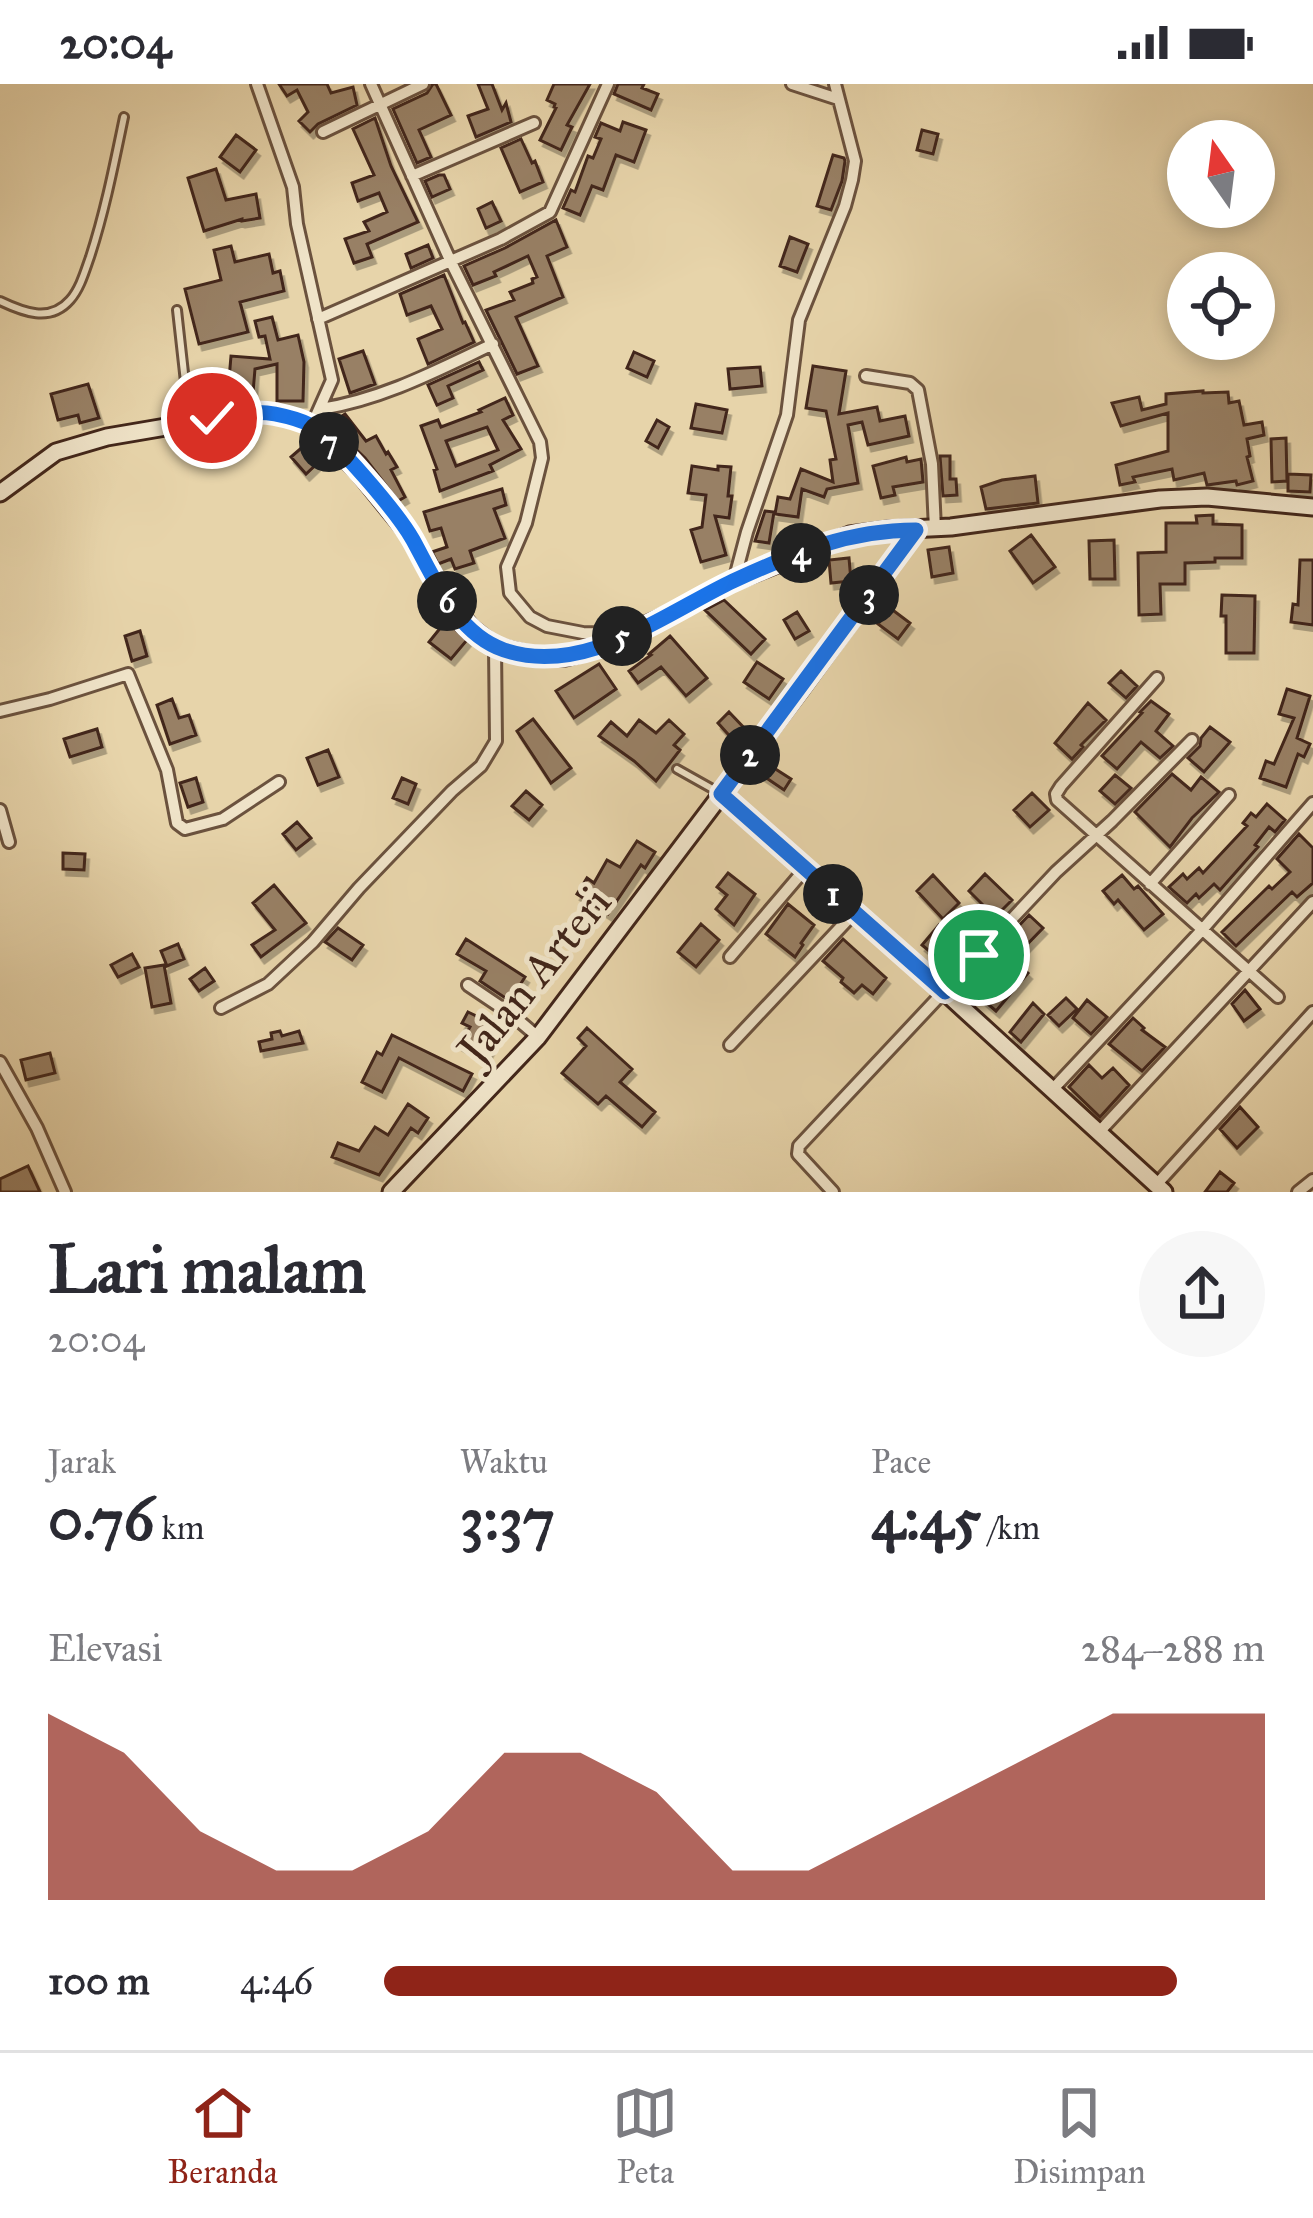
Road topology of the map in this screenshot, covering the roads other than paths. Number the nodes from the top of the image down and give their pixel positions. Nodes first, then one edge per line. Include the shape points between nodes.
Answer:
1 (257, 84) edge
2 (370, 84) edge
3 (423, 84) edge
4 (608, 84) edge
5 (792, 84) edge
6 (835, 84) edge
7 (838, 99) junction
8 (379, 104) junction
9 (124, 117) dead end
10 (534, 123) dead end
11 (323, 132) dead end
12 (412, 176) junction
13 (450, 260) junction
14 (0, 301) edge
15 (177, 310) dead end
16 (318, 319) junction
17 (493, 344) junction
18 (866, 376) dead end
19 (321, 409) junction
20 (190, 422) junction
21 (312, 425) junction
22 (0, 494) edge
23 (1313, 507) edge
24 (935, 529) junction
25 (916, 530) junction
26 (734, 580) junction
27 (627, 634) junction
28 (495, 647) junction
29 (1157, 678) dead end
30 (0, 711) edge
31 (1192, 740) dead end
32 (677, 769) dead end
33 (279, 782) dead end
34 (721, 794) junction
35 (1229, 795) dead end
36 (1313, 803) edge
37 (0, 810) edge
38 (1094, 836) junction
39 (9, 842) dead end
40 (805, 869) junction
41 (1150, 884) junction
42 (1313, 902) edge
43 (854, 913) junction
44 (1202, 930) junction
45 (730, 957) dead end
46 (1250, 971) junction
47 (468, 985) dead end
48 (945, 992) junction
49 (1278, 998) dead end
50 (221, 1008) dead end
51 (1313, 1012) edge
52 (1308, 1028) edge
53 (538, 1037) junction
54 (730, 1045) dead end
55 (0, 1062) edge
56 (1053, 1089) junction
57 (1100, 1131) junction
58 (1313, 1180) edge
59 (1160, 1188) edge
60 (65, 1192) edge
61 (391, 1192) edge
62 (833, 1192) edge
63 (1298, 1192) edge

1 - 16 street via 293,188
2 - 8 street
3 - 8 street
4 - 13 street via 550,212
5 - 7 street
6 - 7 street
7 - 26 street via 855,161 851,180 800,320 787,415
8 - 11 street
8 - 12 street
9 - 14 lane via 104,213 69,302 28,314
10 - 12 street
12 - 13 street
13 - 16 street
13 - 17 street
15 - 20 lane
16 - 19 street via 332,380
17 - 19 street via 368,400
17 - 27 street via 542,448 507,567 510,593 547,626
18 - 24 street via 918,391
19 - 21 street
20 - 21 street via 274,413
20 - 22 street via 56,452
21 - 28 street via 381,496 450,605
23 - 24 street via 1160,499
24 - 25 street
25 - 26 street via 850,535
25 - 34 street, Jalan Arteri
26 - 27 street
27 - 28 street via 566,657
28 - 50 street via 496,741 482,766 268,984
29 - 38 street via 1056,794
30 - 33 street via 128,674 185,830 223,819
31 - 38 street
32 - 34 lane
34 - 40 street
34 - 53 street, Jalan Arteri
35 - 41 street
36 - 44 street
37 - 39 street
38 - 41 street
38 - 48 street
40 - 43 street
40 - 45 street
41 - 44 street
42 - 46 street
43 - 48 street
43 - 54 street
44 - 46 street
44 - 56 street
46 - 49 street
46 - 57 street
47 - 53 street
48 - 56 street
48 - 62 street via 799,1146
51 - 52 street
52 - 59 street
53 - 61 street, Jalan Arteri
55 - 60 street
56 - 57 street
57 - 59 street
58 - 63 street

